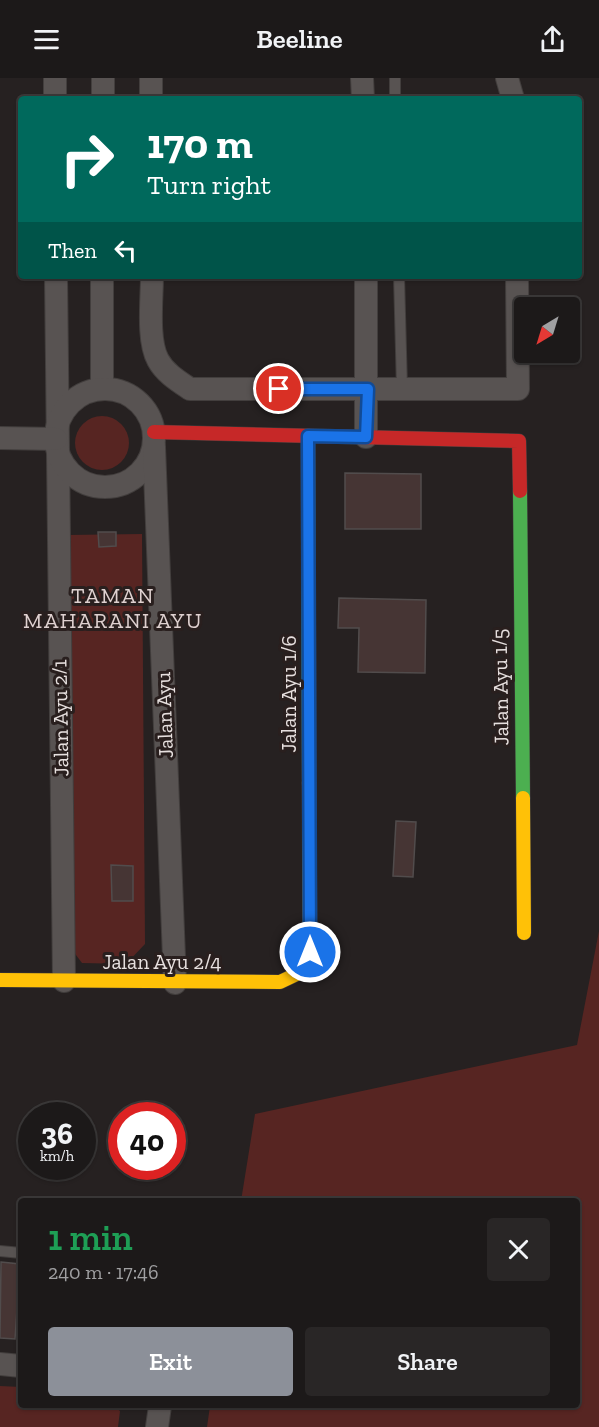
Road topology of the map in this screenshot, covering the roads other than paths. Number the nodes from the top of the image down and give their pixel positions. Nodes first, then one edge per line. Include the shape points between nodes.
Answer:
1 (55, 78) edge
2 (103, 78) edge
3 (151, 78) edge
4 (362, 78) edge
5 (395, 78) edge
6 (507, 78) edge
7 (55, 96) edge
8 (103, 96) edge
9 (151, 96) edge
10 (363, 96) edge
11 (395, 96) edge
12 (512, 96) edge
13 (56, 279) edge
14 (102, 279) edge
15 (152, 279) edge
16 (366, 279) edge
17 (399, 279) edge
18 (517, 279) edge
19 (102, 388) junction
20 (368, 389) junction
21 (402, 389) junction
22 (308, 436) junction
23 (366, 437) junction
24 (0, 438) edge
25 (56, 439) junction
26 (154, 440) junction
27 (524, 933) dead end
28 (310, 952) joint
29 (0, 980) edge
30 (64, 981) junction
31 (175, 983) junction
32 (0, 1251) edge
33 (18, 1253) edge
34 (0, 1364) edge
35 (18, 1366) edge
36 (160, 1408) edge
37 (157, 1427) edge

1 - 7 street
2 - 8 street
3 - 9 street
4 - 10 street
5 - 11 lane
6 - 12 street
13 - 25 street, Jalan Ayu 2/1
14 - 19 street
15 - 20 street via 152,344 158,360 172,377 190,389
16 - 20 street
17 - 21 lane
18 - 21 street via 518,389
19 - 25 street via 74,399 64,410 57,424
19 - 26 street via 131,395 142,405 150,418
20 - 21 street
20 - 23 street
22 - 23 street
22 - 26 street
22 - 28 street, Jalan Ayu 1/6
23 - 27 street, Jalan Ayu 1/5 via 519,441
24 - 25 street
25 - 26 street via 67,469 86,483 110,487 139,474 149,462
25 - 30 street, Jalan Ayu 2/1
26 - 31 street, Jalan Ayu
28 - 31 street, Jalan Ayu 2/4 via 301,972 280,982
29 - 30 street, Jalan Ayu 2/4
30 - 31 street, Jalan Ayu 2/4
32 - 33 lane
34 - 35 street
36 - 37 street

